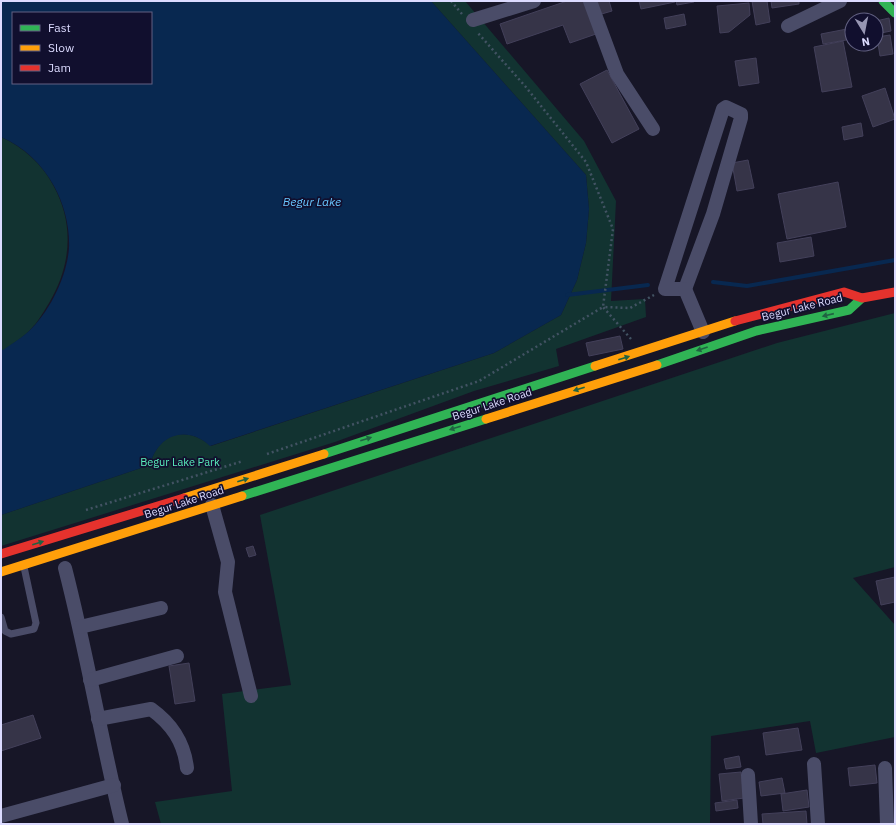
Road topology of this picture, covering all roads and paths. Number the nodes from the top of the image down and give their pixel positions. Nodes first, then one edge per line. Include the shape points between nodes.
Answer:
1 (451, 1) edge
2 (534, 1) edge
3 (590, 1) edge
4 (840, 1) edge
5 (471, 22) junction
6 (788, 26) dead end
7 (653, 130) dead end
8 (665, 289) junction
9 (685, 289) junction
10 (895, 292) edge
11 (862, 298) junction
12 (603, 308) junction
13 (703, 332) junction
14 (664, 345) junction
15 (643, 352) junction
16 (669, 361) junction
17 (433, 418) junction
18 (437, 434) junction
19 (266, 454) dead end
20 (212, 505) junction
21 (1, 554) edge
22 (22, 557) junction
23 (65, 568) dead end
24 (1, 572) edge
25 (161, 608) dead end
26 (1, 617) edge
27 (80, 627) junction
28 (177, 656) dead end
29 (90, 680) junction
30 (251, 696) dead end
31 (98, 719) junction
32 (814, 764) dead end
33 (187, 768) dead end
34 (885, 768) dead end
35 (748, 775) dead end
36 (114, 785) junction
37 (1, 816) edge
38 (122, 824) edge
39 (750, 824) edge
40 (818, 824) edge
41 (887, 824) edge

1 - 5 path
2 - 5 street
3 - 7 street via 617,74
4 - 6 street
5 - 12 path via 586,162 613,229
8 - 9 street
8 - 9 street via 723,109 726,107 741,114 741,118 713,214
8 - 12 path via 630,308
9 - 13 street
10 - 11 main road
11 - 13 main road, Begur Lake Road via 844,292 751,316
11 -> 16 main road, Begur Lake Road via 849,310 756,331
12 - 15 path
12 - 19 path via 479,381
13 - 14 main road, Begur Lake Road
14 - 15 main road, Begur Lake Road
14 - 16 main road
17 -> 15 main road, Begur Lake Road
16 -> 18 main road, Begur Lake Road
17 - 18 main road
22 -> 17 main road, Begur Lake Road
18 - 20 main road, Begur Lake Road
20 - 22 main road, Begur Lake Road
20 - 30 street via 228,562 225,592
21 - 22 main road, Begur Lake Road
22 - 24 main road, Begur Lake Road
22 - 26 lane via 36,623 34,629 11,634 5,631
23 - 27 street
25 - 27 street
27 - 29 street
28 - 29 street
29 - 31 street
31 - 33 street via 150,708 177,734 186,753
31 - 36 street
32 - 40 street
34 - 41 street
35 - 39 street
36 - 37 street
36 - 38 street

